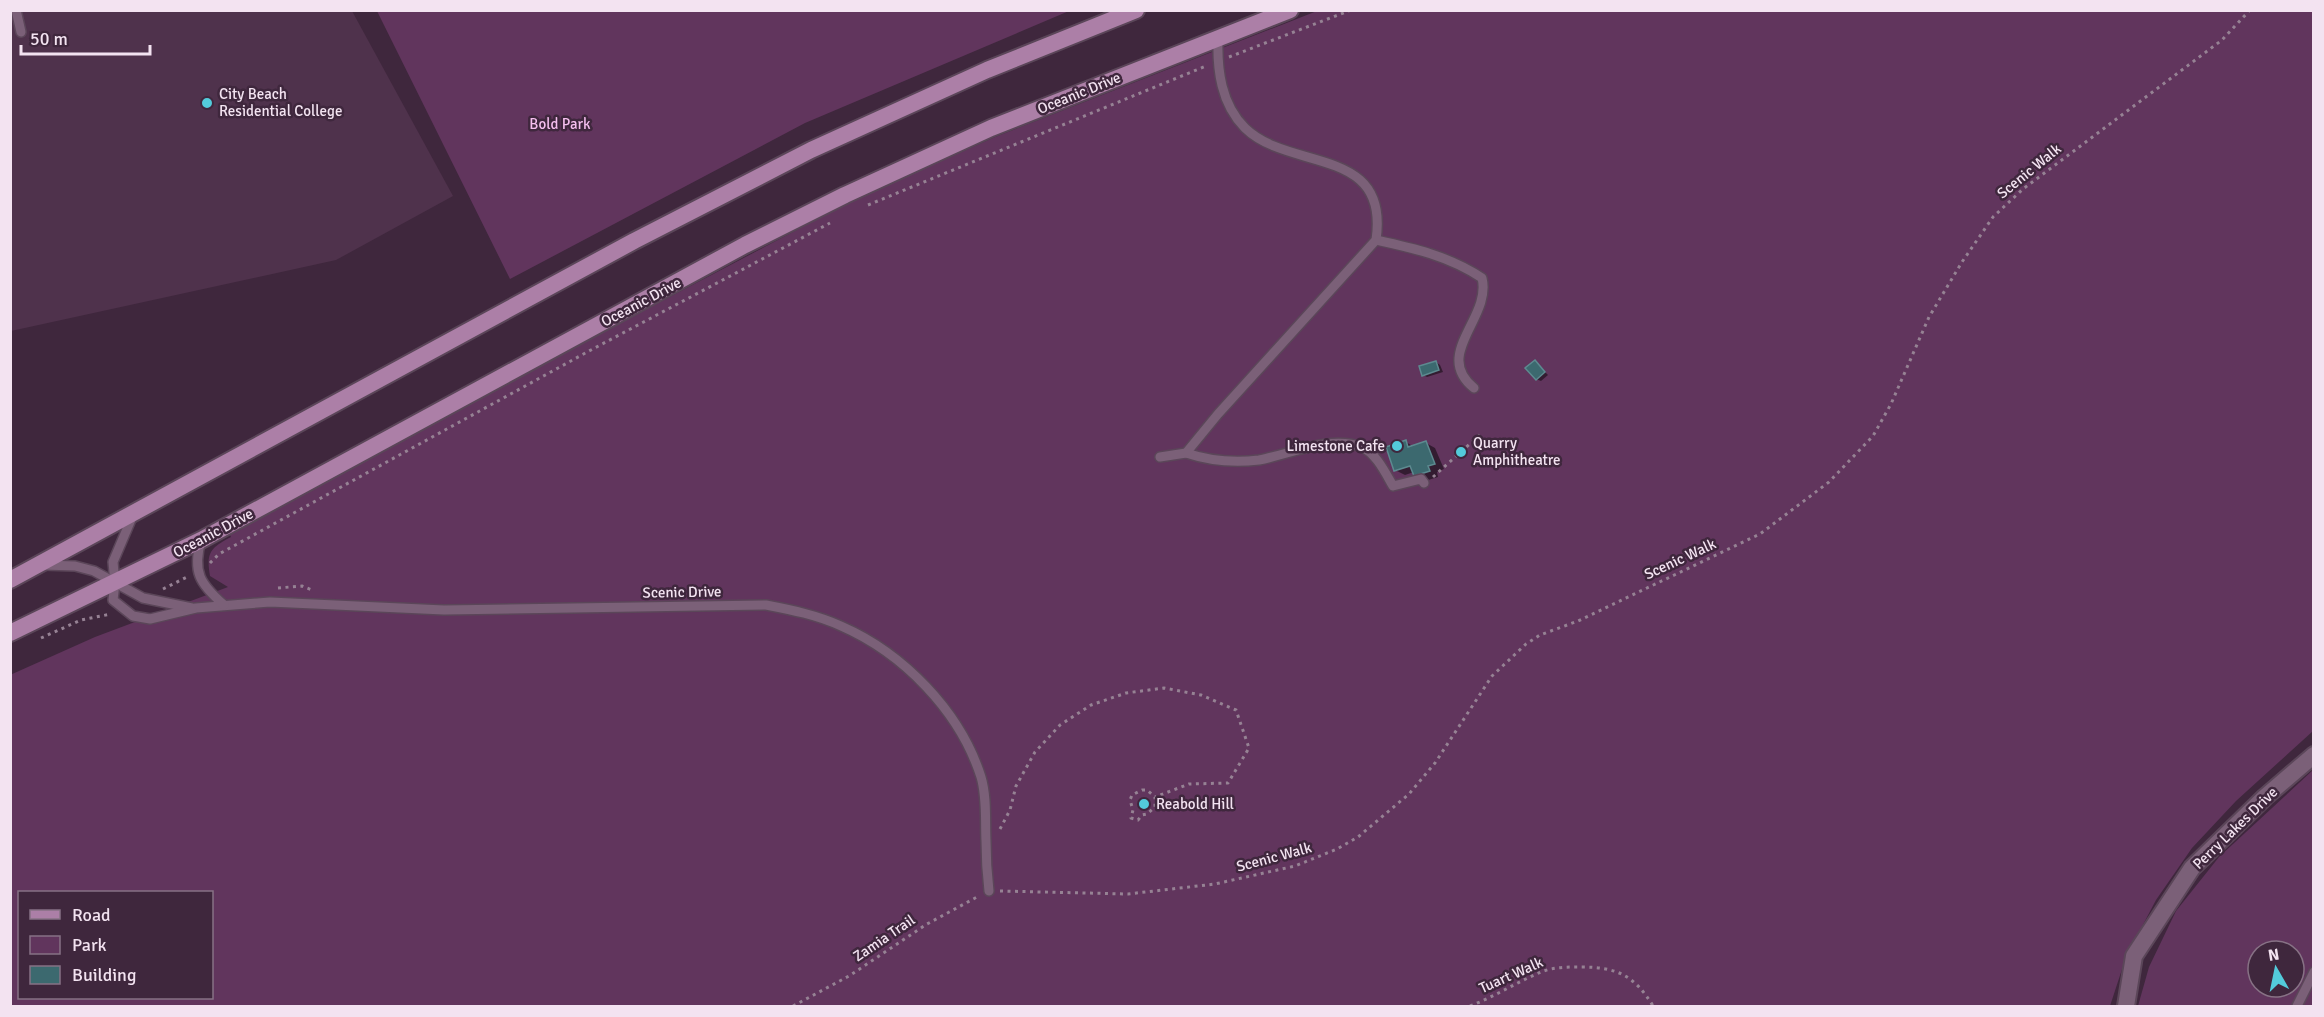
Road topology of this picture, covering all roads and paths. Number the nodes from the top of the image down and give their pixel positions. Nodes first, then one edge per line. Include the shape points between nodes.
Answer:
1 (16, 10) edge
2 (1136, 10) edge
3 (1290, 10) edge
4 (1351, 10) edge
5 (2250, 10) edge
6 (21, 32) dead end
7 (1218, 38) junction
8 (1217, 62) junction
9 (864, 206) dead end
10 (832, 222) dead end
11 (1376, 240) junction
12 (1474, 388) dead end
13 (1482, 433) dead end
14 (1186, 453) junction
15 (1160, 457) dead end
16 (1424, 483) joint
17 (133, 515) junction
18 (201, 540) junction
19 (38, 565) junction
20 (198, 572) junction
21 (10, 580) edge
22 (115, 582) junction
23 (274, 589) dead end
24 (321, 594) dead end
25 (143, 598) junction
26 (224, 605) junction
27 (195, 608) junction
28 (122, 609) junction
29 (10, 633) edge
30 (41, 639) dead end
31 (2313, 755) edge
32 (1155, 797) junction
33 (999, 834) dead end
34 (989, 891) junction
35 (2313, 972) edge
36 (794, 1006) edge
37 (1470, 1006) edge
38 (1653, 1006) edge
39 (2126, 1006) edge
40 (2297, 1006) edge

1 - 6 lane
2 - 17 main road via 987,70 811,150 633,241
3 - 7 main road, Oceanic Drive
4 - 8 path
5 - 34 path, Scenic Walk via 2222,40 2023,189 1994,217 1929,317 1873,435 1829,482 1760,534 1526,644 1492,676 1435,763 1408,794 1358,837 1295,866 1179,890 1128,894
7 - 8 lane
7 - 18 main road, Oceanic Drive via 991,128 845,195 745,245
8 - 9 path
8 - 11 lane via 1223,88 1246,128 1273,146 1343,169 1362,181 1379,218
10 - 20 path via 219,554
11 - 12 lane via 1432,253 1482,278 1482,302 1459,353 1459,370
11 - 14 lane
13 - 16 path
14 - 15 lane
14 - 16 lane via 1220,461 1243,461 1340,444 1364,448 1393,486 1421,479
17 - 19 main road
17 - 22 lane via 113,562
18 - 20 lane
18 - 22 main road, Oceanic Drive
19 - 21 main road
19 - 22 lane, Scenic Drive via 75,566
20 - 25 path
20 - 26 lane via 204,586
22 - 25 lane, Scenic Drive
22 - 28 lane via 113,600
22 - 29 main road, Oceanic Drive
23 - 24 path via 302,586
25 - 27 lane, Scenic Drive
26 - 27 lane, Scenic Drive
26 - 34 lane, Scenic Drive via 270,602 444,610 766,605 804,612 869,640 899,660 954,722 981,778
27 - 28 lane, Scenic Drive via 150,619
28 - 30 path via 81,620
31 - 39 street, Perry Lakes Drive via 2192,868 2134,956
32 - 32 path via 1152,812 1138,820 1131,818 1130,800 1136,791 1147,790
32 - 33 path via 1189,784 1228,783 1249,748 1236,710 1201,695 1164,688 1126,693 1091,705 1060,725 1035,752 1016,786
34 - 36 path, Zamia Trail via 927,924 849,976
35 - 40 lane
37 - 38 path, Tuart Walk via 1542,972 1568,967 1601,967 1620,972 1642,988

